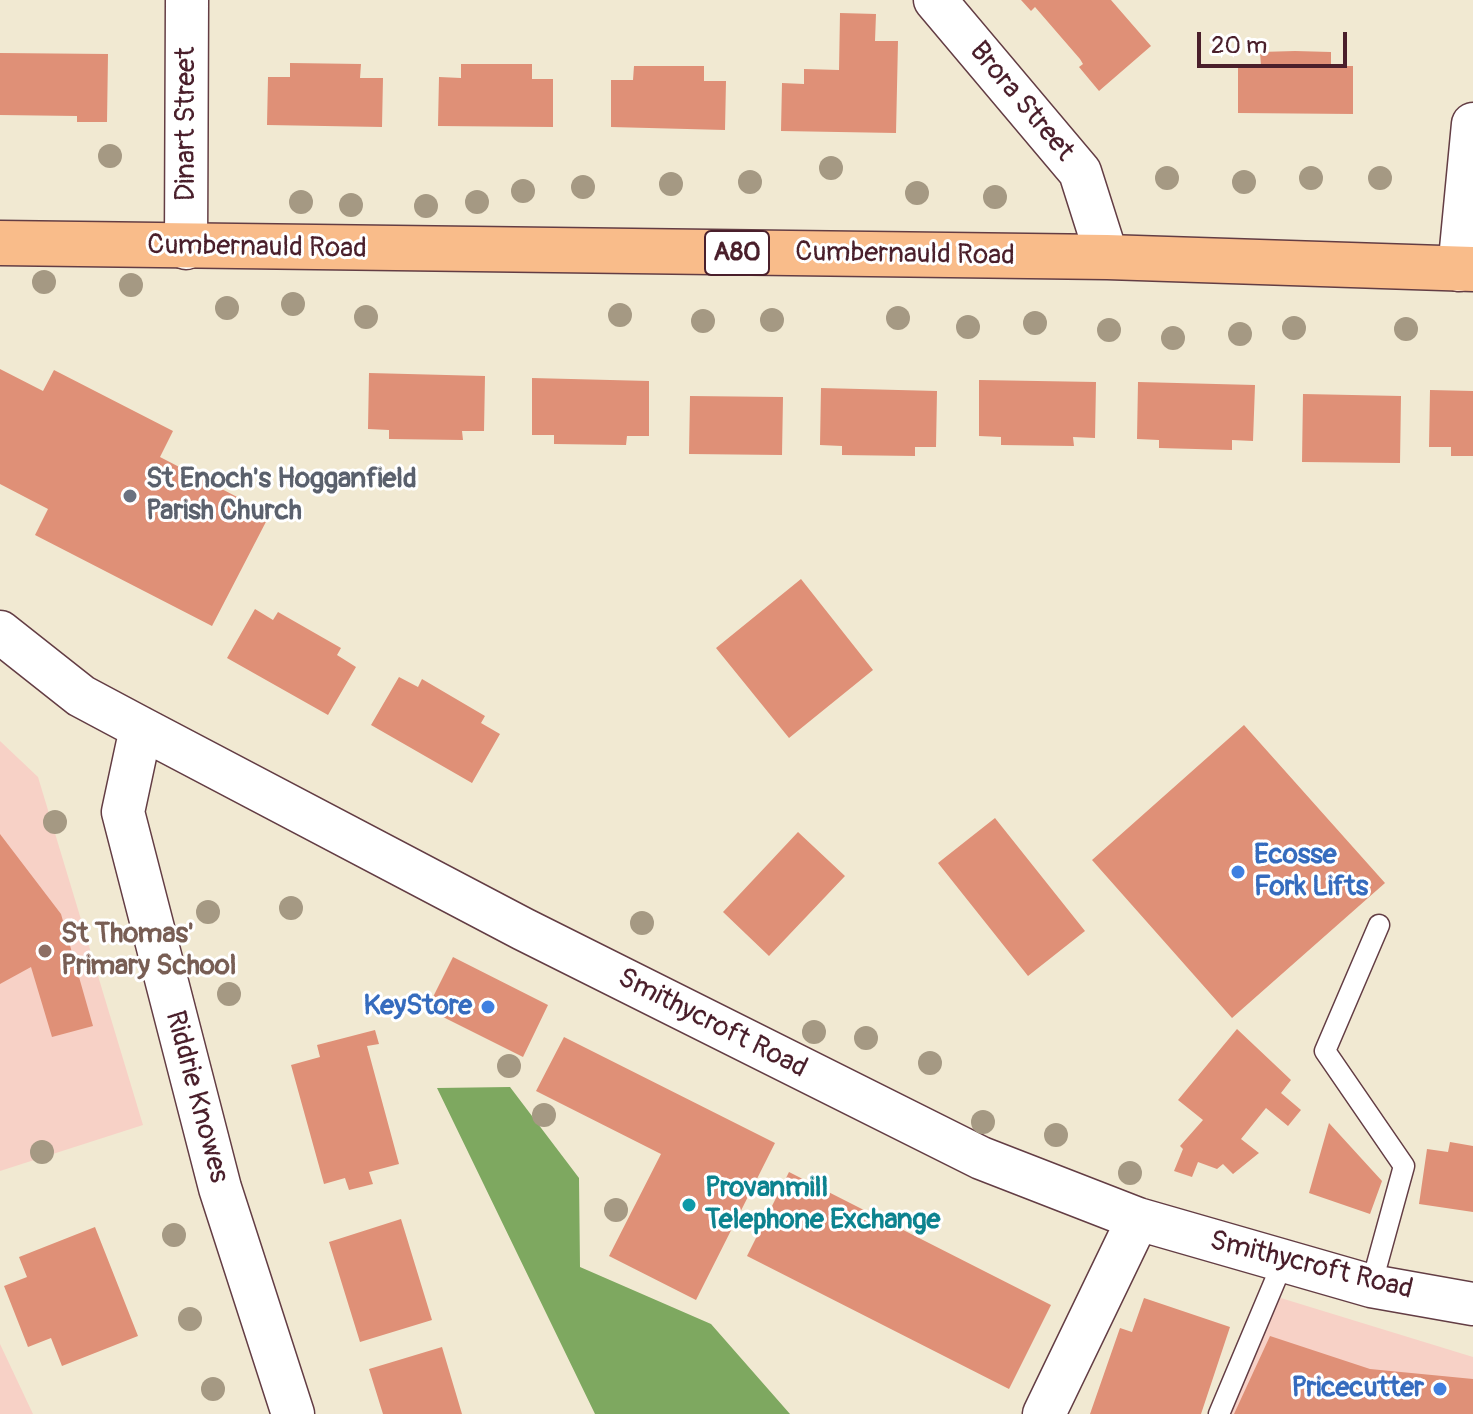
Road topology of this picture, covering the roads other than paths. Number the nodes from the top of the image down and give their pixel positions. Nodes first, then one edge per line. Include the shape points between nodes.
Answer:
1 (187, 0) edge
2 (935, 0) edge
3 (1473, 124) edge
4 (0, 243) edge
5 (186, 248) junction
6 (1107, 257) junction
7 (1466, 270) edge
8 (0, 632) edge
9 (141, 728) junction
10 (1379, 925) dead end
11 (1138, 1219) junction
12 (1283, 1262) junction
13 (1371, 1286) junction
14 (1473, 1304) edge
15 (293, 1414) edge
16 (1044, 1414) edge
17 (1219, 1414) edge

1 - 5 street, Dinart Street
2 - 6 street, Brora Street via 1080,172
3 - 7 street
4 - 5 main road, Cumbernauld Road / A80
5 - 6 main road, Cumbernauld Road / A80
6 - 7 main road, Cumbernauld Road / A80
8 - 9 street, Smithycroft Road via 81,696
9 - 11 street, Smithycroft Road via 523,929 981,1158
9 - 15 street, Riddrie Knowes via 123,812 220,1188
10 - 13 lane via 1325,1051 1404,1166
11 - 12 street, Smithycroft Road
11 - 16 street
12 - 13 street, Smithycroft Road
12 - 17 lane
13 - 14 street, Smithycroft Road

